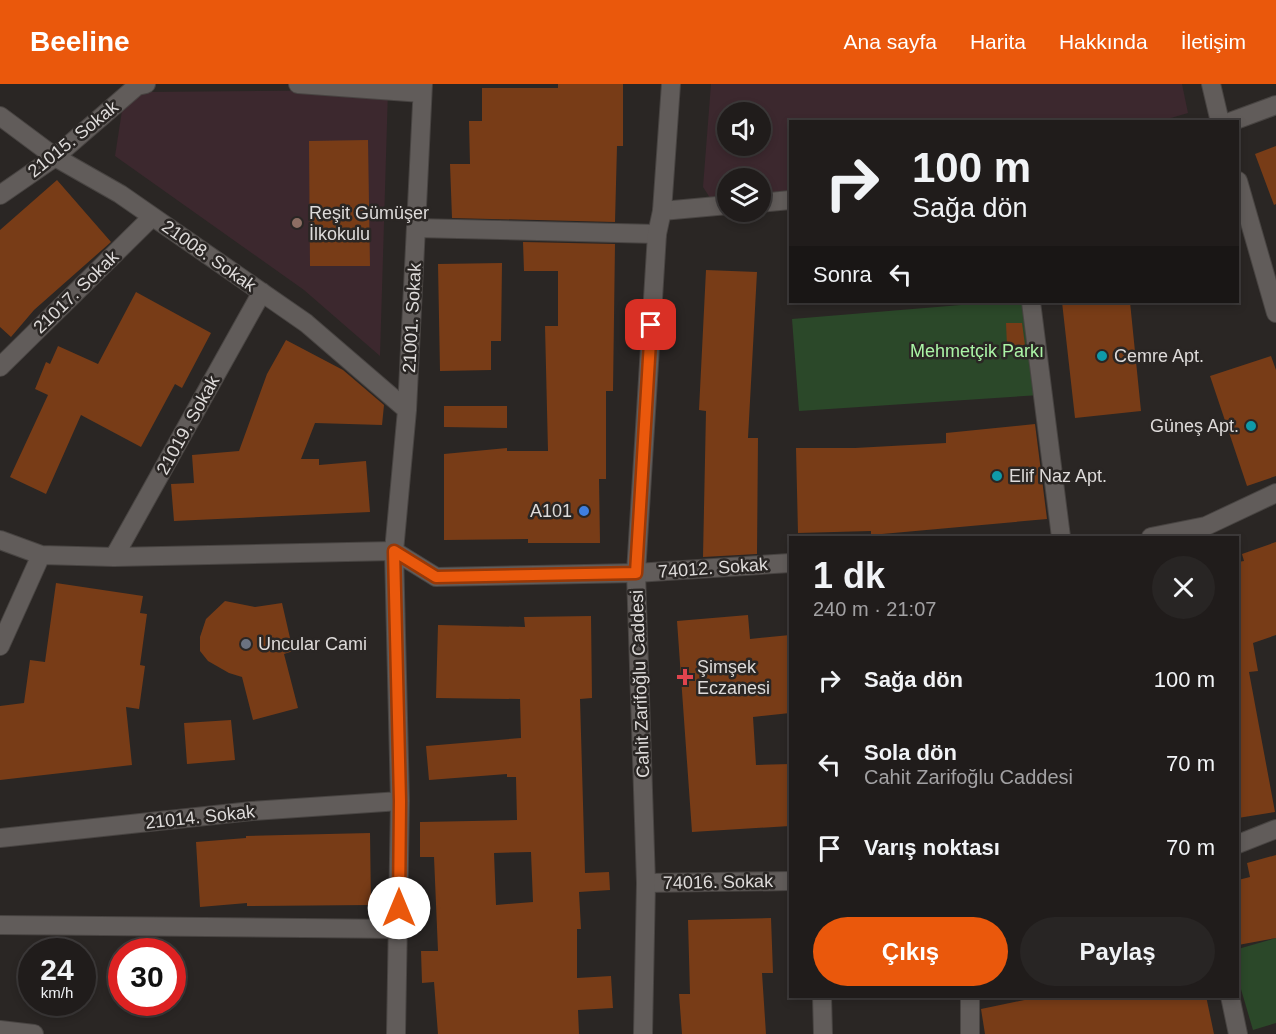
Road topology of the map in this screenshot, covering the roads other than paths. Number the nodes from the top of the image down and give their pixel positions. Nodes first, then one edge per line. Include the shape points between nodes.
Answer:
1 (146, 84) edge
2 (298, 84) edge
3 (671, 84) edge
4 (1211, 84) edge
5 (423, 89) edge
6 (1276, 105) edge
7 (0, 116) edge
8 (1220, 120) edge
9 (1235, 120) edge
10 (55, 157) junction
11 (1239, 184) edge
12 (0, 195) edge
13 (789, 200) edge
14 (771, 202) edge
15 (717, 206) edge
16 (662, 211) junction
17 (153, 217) junction
18 (416, 228) junction
19 (657, 234) junction
20 (262, 292) junction
21 (1031, 303) edge
22 (1275, 305) edge
23 (0, 367) edge
24 (407, 410) junction
25 (1276, 494) edge
26 (1061, 536) edge
27 (1156, 536) edge
28 (0, 540) edge
29 (394, 551) junction
30 (41, 555) junction
31 (114, 557) junction
32 (789, 563) edge
33 (636, 573) junction
34 (0, 646) edge
35 (400, 801) junction
36 (1276, 829) edge
37 (0, 838) edge
38 (1239, 844) edge
39 (789, 881) edge
40 (646, 883) junction
41 (0, 925) edge
42 (399, 929) junction
43 (822, 998) edge
44 (970, 998) edge
45 (1230, 998) edge
46 (0, 1030) edge
47 (34, 1034) edge
48 (396, 1034) edge
49 (643, 1034) edge
50 (823, 1034) edge
51 (970, 1034) edge
52 (1238, 1034) edge

1 - 10 street, 21015. Sokak via 137,86
2 - 5 street
3 - 16 street, Cahit Zarifoğlu Caddesi
4 - 8 street
5 - 18 street, 21001. Sokak
6 - 9 street
7 - 10 street, 21008. Sokak
10 - 12 street, 21015. Sokak
10 - 17 street, 21008. Sokak
11 - 22 street
13 - 14 street
15 - 16 street
16 - 19 street, Cahit Zarifoğlu Caddesi
17 - 20 street, 21008. Sokak
17 - 23 street, 21017. Sokak
18 - 19 street
18 - 24 street, 21001. Sokak
19 - 33 street, Cahit Zarifoğlu Caddesi
20 - 24 street, 21008. Sokak via 306,323
20 - 31 street, 21019. Sokak
21 - 26 street
24 - 29 street, 21001. Sokak
25 - 27 street via 1206,526
28 - 30 street
29 - 31 street
29 - 33 street, 74012. Sokak via 436,577
29 - 35 street, 21001. Sokak
30 - 31 street
30 - 34 street
32 - 33 street, 74012. Sokak
33 - 40 street, Cahit Zarifoğlu Caddesi
35 - 37 street, 21014. Sokak via 252,811
35 - 42 street, 21001. Sokak
36 - 38 street
39 - 40 street, 74016. Sokak
40 - 49 street, Cahit Zarifoğlu Caddesi
41 - 42 street
42 - 48 street, 21001. Sokak
43 - 50 street
44 - 51 street
45 - 52 street
46 - 47 street

